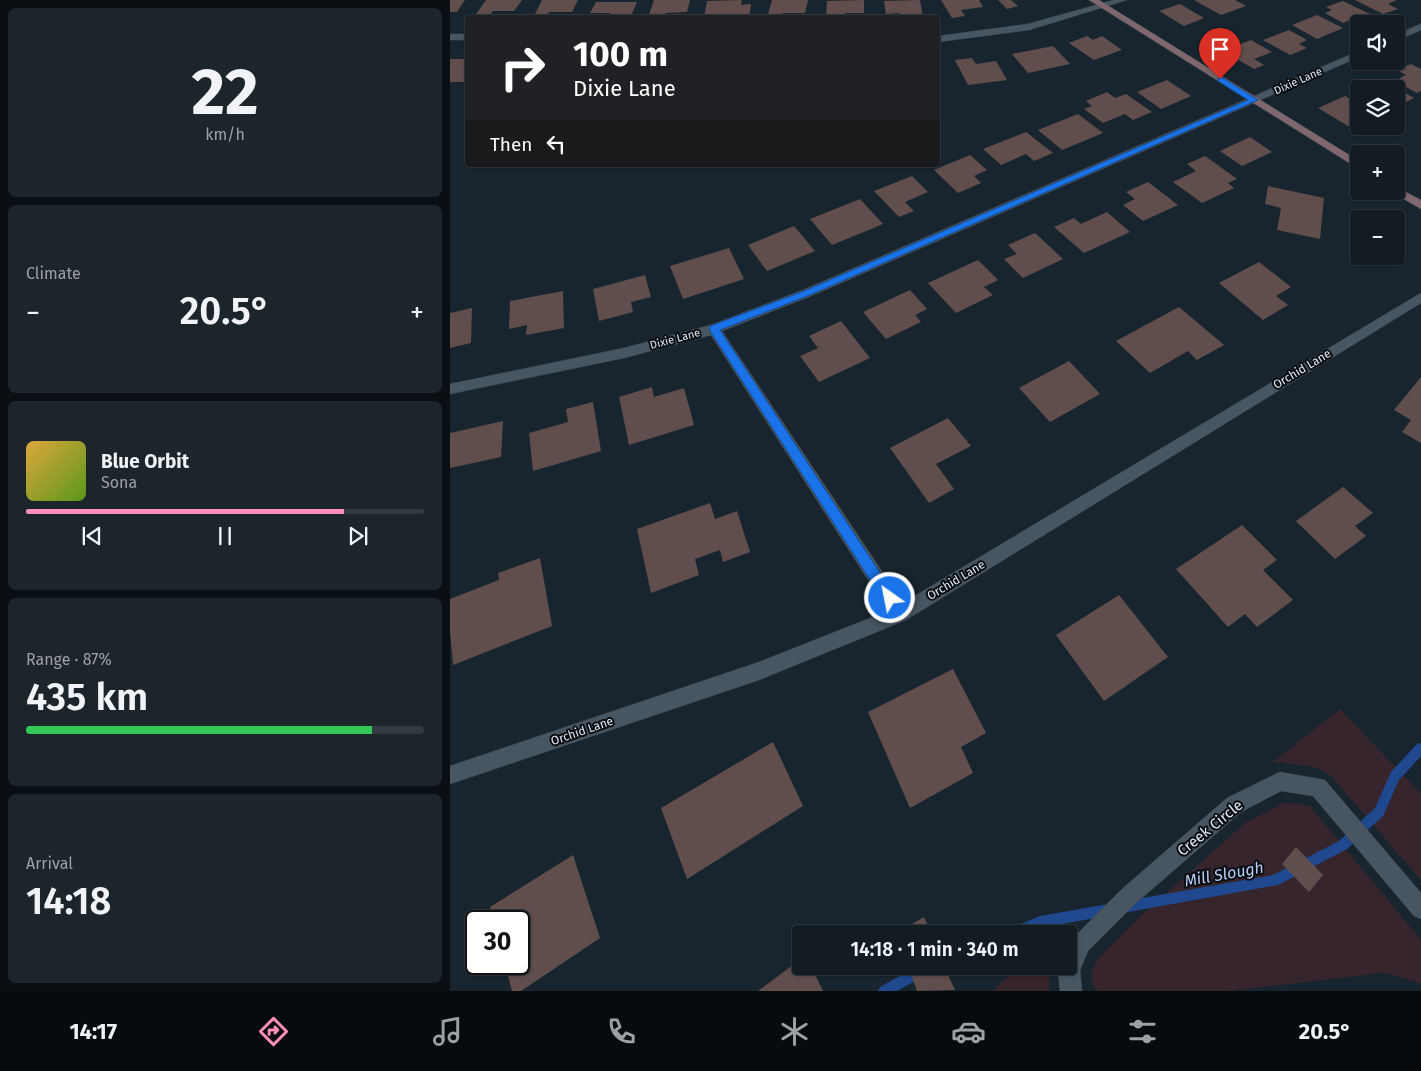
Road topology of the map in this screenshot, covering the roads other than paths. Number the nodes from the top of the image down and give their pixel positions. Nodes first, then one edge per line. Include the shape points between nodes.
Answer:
1 (1093, 0) edge
2 (1123, 0) edge
3 (1104, 7) junction
4 (1421, 27) edge
5 (1405, 34) edge
6 (450, 37) edge
7 (465, 38) edge
8 (940, 38) edge
9 (1350, 58) edge
10 (1254, 100) junction
11 (1350, 160) edge
12 (1405, 195) edge
13 (1421, 205) edge
14 (1421, 296) edge
15 (714, 329) junction
16 (450, 389) edge
17 (900, 614) junction
18 (450, 775) edge
19 (1421, 909) edge
20 (1071, 991) edge

1 - 3 street
2 - 3 street
3 - 8 street via 1029,27
3 - 10 street
4 - 5 street
6 - 7 street
9 - 10 street, Dixie Lane
10 - 11 street
10 - 15 street, Dixie Lane via 807,293
12 - 13 street
14 - 17 street, Orchid Lane
15 - 16 street, Dixie Lane via 624,353
15 - 17 street
17 - 18 street, Orchid Lane via 758,671
19 - 20 street, Creek Circle via 1318,787 1280,781 1234,805 1129,896 1081,944 1069,969

